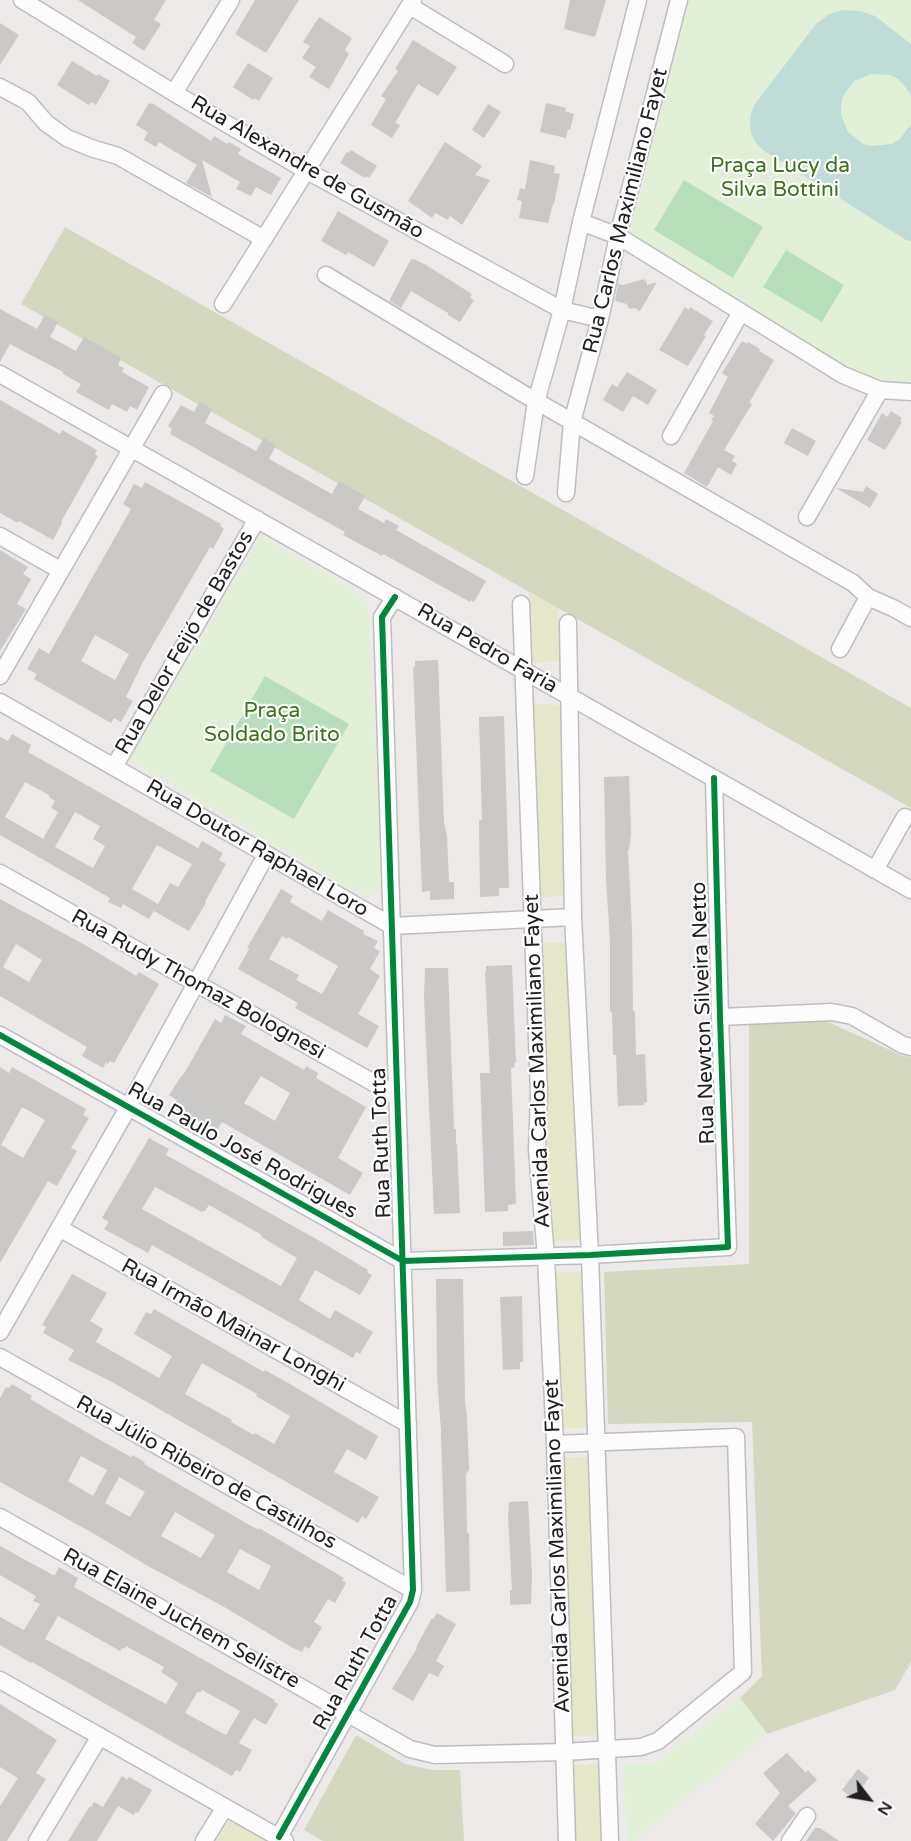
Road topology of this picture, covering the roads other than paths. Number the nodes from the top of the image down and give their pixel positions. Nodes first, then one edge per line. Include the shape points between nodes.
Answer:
1 (22, 0) edge
2 (231, 0) edge
3 (638, 0) edge
4 (679, 0) edge
5 (411, 3) edge
6 (46, 6) edge
7 (505, 63) dead end
8 (0, 87) edge
9 (174, 93) junction
10 (308, 171) junction
11 (581, 222) junction
12 (618, 236) junction
13 (264, 240) junction
14 (326, 275) dead end
15 (223, 304) dead end
16 (562, 310) junction
17 (741, 312) junction
18 (600, 319) junction
19 (0, 374) edge
20 (880, 390) junction
21 (911, 392) edge
22 (163, 394) dead end
23 (536, 402) junction
24 (572, 422) junction
25 (671, 436) dead end
26 (132, 448) junction
27 (525, 476) dead end
28 (566, 493) dead end
29 (807, 518) dead end
30 (257, 519) junction
31 (0, 536) edge
32 (60, 570) junction
33 (395, 597) junction
34 (868, 597) junction
35 (522, 604) dead end
36 (911, 618) edge
37 (568, 623) dead end
38 (840, 649) dead end
39 (524, 670) junction
40 (0, 676) edge
41 (569, 696) junction
42 (0, 702) edge
43 (114, 767) junction
44 (714, 778) junction
45 (905, 817) dead end
46 (266, 855) junction
47 (875, 870) junction
48 (0, 873) edge
49 (911, 890) edge
50 (573, 917) junction
51 (533, 918) junction
52 (392, 926) junction
53 (196, 984) junction
54 (720, 1017) junction
55 (0, 1035) edge
56 (911, 1047) edge
57 (397, 1096) junction
58 (129, 1106) junction
59 (59, 1228) junction
60 (590, 1255) junction
61 (546, 1257) junction
62 (402, 1261) junction
63 (0, 1332) edge
64 (0, 1357) edge
65 (408, 1424) junction
66 (596, 1442) junction
67 (555, 1444) junction
68 (0, 1517) edge
69 (413, 1590) junction
70 (0, 1680) edge
71 (348, 1713) junction
72 (100, 1737) junction
73 (606, 1749) junction
74 (565, 1752) junction
75 (225, 1807) junction
76 (807, 1816) dead end
77 (282, 1839) edge
78 (37, 1841) edge
79 (204, 1841) edge
80 (567, 1841) edge
81 (610, 1841) edge
82 (790, 1841) edge

1 - 6 street, Rua Alexandre de Gusmão
2 - 9 street
3 - 11 street, Rua Carlos Maximiliano Fayet
4 - 12 street, Rua Carlos Maximiliano Fayet
5 - 7 street
5 - 10 street
6 - 9 street, Rua Alexandre de Gusmão
8 - 13 street via 28,102 46,123 67,138 118,156
9 - 10 street, Rua Alexandre de Gusmão
10 - 13 street
10 - 16 street, Rua Alexandre de Gusmão
11 - 12 street
11 - 16 street, Rua Carlos Maximiliano Fayet
12 - 17 street
12 - 18 street, Rua Carlos Maximiliano Fayet
13 - 15 street
14 - 23 street
16 - 18 street, Rua Alexandre de Gusmão
16 - 23 street, Rua Carlos Maximiliano Fayet
17 - 20 street via 843,375
17 - 25 street
18 - 24 street, Rua Carlos Maximiliano Fayet
19 - 26 street, Rua Pedro Faria
20 - 21 street
20 - 29 street
22 - 26 street
23 - 24 street
23 - 27 street, Rua Carlos Maximiliano Fayet
24 - 28 street, Rua Carlos Maximiliano Fayet
24 - 34 street via 853,583
26 - 30 street, Rua Pedro Faria
26 - 32 street
30 - 33 street, Rua Pedro Faria
30 - 43 street, Rua Delor Feijó de Bastos
31 - 32 street
32 - 40 street
33 - 39 street, Rua Pedro Faria
33 - 52 street, Rua Ruth Totta via 382,616
34 - 36 street
34 - 38 street
35 - 39 street, Avenida Carlos Maximiliano Fayet
37 - 41 street, Avenida Carlos Maximiliano Fayet
39 - 41 street, Rua Pedro Faria
39 - 51 street, Avenida Carlos Maximiliano Fayet
41 - 44 street, Rua Pedro Faria
41 - 50 street, Avenida Carlos Maximiliano Fayet
42 - 43 street, Rua Doutor Raphael Loro
43 - 46 street, Rua Doutor Raphael Loro
44 - 47 street, Rua Pedro Faria
44 - 54 street, Rua Newton Silveira Netto
45 - 47 street
46 - 52 street, Rua Doutor Raphael Loro
46 - 53 street
47 - 49 street, Rua Pedro Faria
48 - 53 street, Rua Rudy Thomaz Bolognesi
50 - 51 street, Rua Doutor Raphael Loro
50 - 60 street, Avenida Carlos Maximiliano Fayet
51 - 52 street, Rua Doutor Raphael Loro
51 - 61 street, Avenida Carlos Maximiliano Fayet via 537,1150
52 - 57 street, Rua Ruth Totta
53 - 57 street, Rua Rudy Thomaz Bolognesi
53 - 58 street
54 - 56 street via 832,1012 852,1016
54 - 60 street, Rua Newton Silveira Netto via 728,1247
55 - 58 street, Rua Paulo José Rodrigues
57 - 62 street, Rua Ruth Totta
58 - 59 street
58 - 62 street, Rua Paulo José Rodrigues
59 - 63 street
59 - 65 street, Rua Irmão Mainar Longhi
60 - 61 street
60 - 66 street, Avenida Carlos Maximiliano Fayet
61 - 62 street
61 - 67 street, Avenida Carlos Maximiliano Fayet
62 - 65 street, Rua Ruth Totta
64 - 69 street, Rua Júlio Ribeiro de Castilhos
65 - 69 street, Rua Ruth Totta
66 - 67 street
66 - 73 street, Avenida Carlos Maximiliano Fayet
66 - 73 street, Rua Elaine Juchem Selistre via 736,1437 743,1672 658,1741 641,1747
67 - 74 street, Avenida Carlos Maximiliano Fayet
68 - 71 street, Rua Elaine Juchem Selistre
69 - 71 street, Rua Ruth Totta
70 - 72 street
71 - 74 street, Rua Elaine Juchem Selistre via 410,1749 435,1755
71 - 77 street, Rua Ruth Totta
72 - 75 street
72 - 78 street
73 - 74 street, Rua Elaine Juchem Selistre
73 - 81 street, Avenida Carlos Maximiliano Fayet
74 - 80 street, Avenida Carlos Maximiliano Fayet
75 - 77 street
75 - 79 street
76 - 82 street

